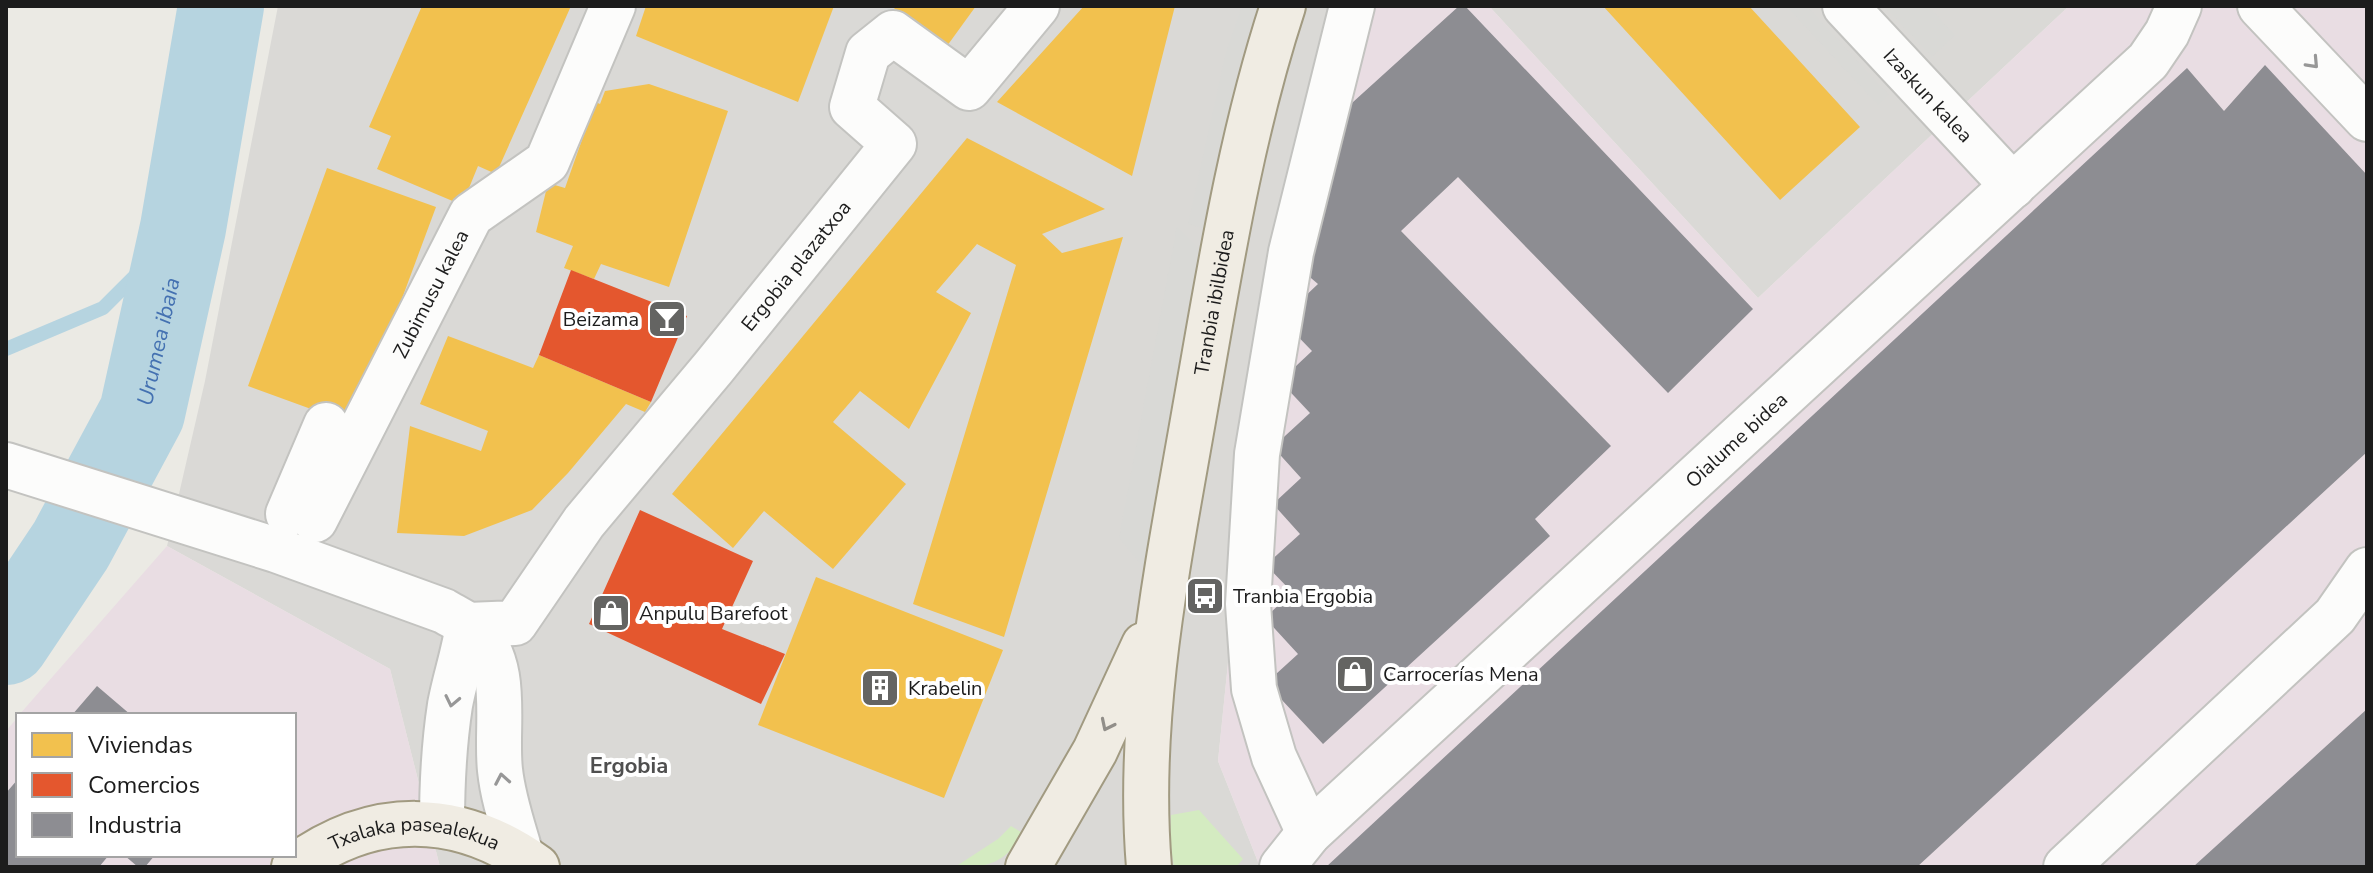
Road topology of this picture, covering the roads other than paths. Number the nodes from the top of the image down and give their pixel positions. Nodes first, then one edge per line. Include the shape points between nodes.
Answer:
1 (613, 6) edge
2 (1037, 6) edge
3 (1283, 6) edge
4 (1352, 6) edge
5 (1845, 6) edge
6 (2179, 6) edge
7 (2260, 6) edge
8 (2367, 119) edge
9 (2013, 186) junction
10 (326, 425) dead end
11 (6, 465) edge
12 (315, 520) dead end
13 (264, 547) junction
14 (2367, 570) edge
15 (1161, 602) junction
16 (2351, 612) edge
17 (468, 625) junction
18 (442, 824) junction
19 (1309, 833) junction
20 (529, 861) edge
21 (294, 867) edge
22 (1028, 867) edge
23 (1149, 867) edge
24 (1282, 867) edge
25 (2066, 867) edge

1 - 12 street, Zubimusu kalea via 547,162 471,215
2 - 17 street, Ergobia plazatxoa via 969,88 893,33 868,53 852,107 894,144 584,522 515,623
3 - 15 main road, Tranbia ibilbidea via 1231,208
4 - 19 street via 1291,252 1257,454 1248,604 1254,689 1274,757
5 - 9 street, Izaskun kalea
6 - 9 street, Oialume bidea via 2148,61
7 -> 8 street
9 - 19 street, Oialume bidea
10 - 13 street via 286,520
11 - 13 street
13 - 17 street via 444,611
14 - 16 street
15 -> 22 main road, Tranbia ibilbidea via 1095,751
15 - 23 main road, Tranbia ibilbidea via 1147,749
16 - 25 street
17 -> 18 street via 451,700
20 -> 17 street via 500,770 495,670 486,647
18 - 20 main road, Txalaka pasealekua via 485,837
18 - 21 main road, Txalaka pasealekua via 404,823 361,831 331,842
19 - 24 street, Oialume bidea

